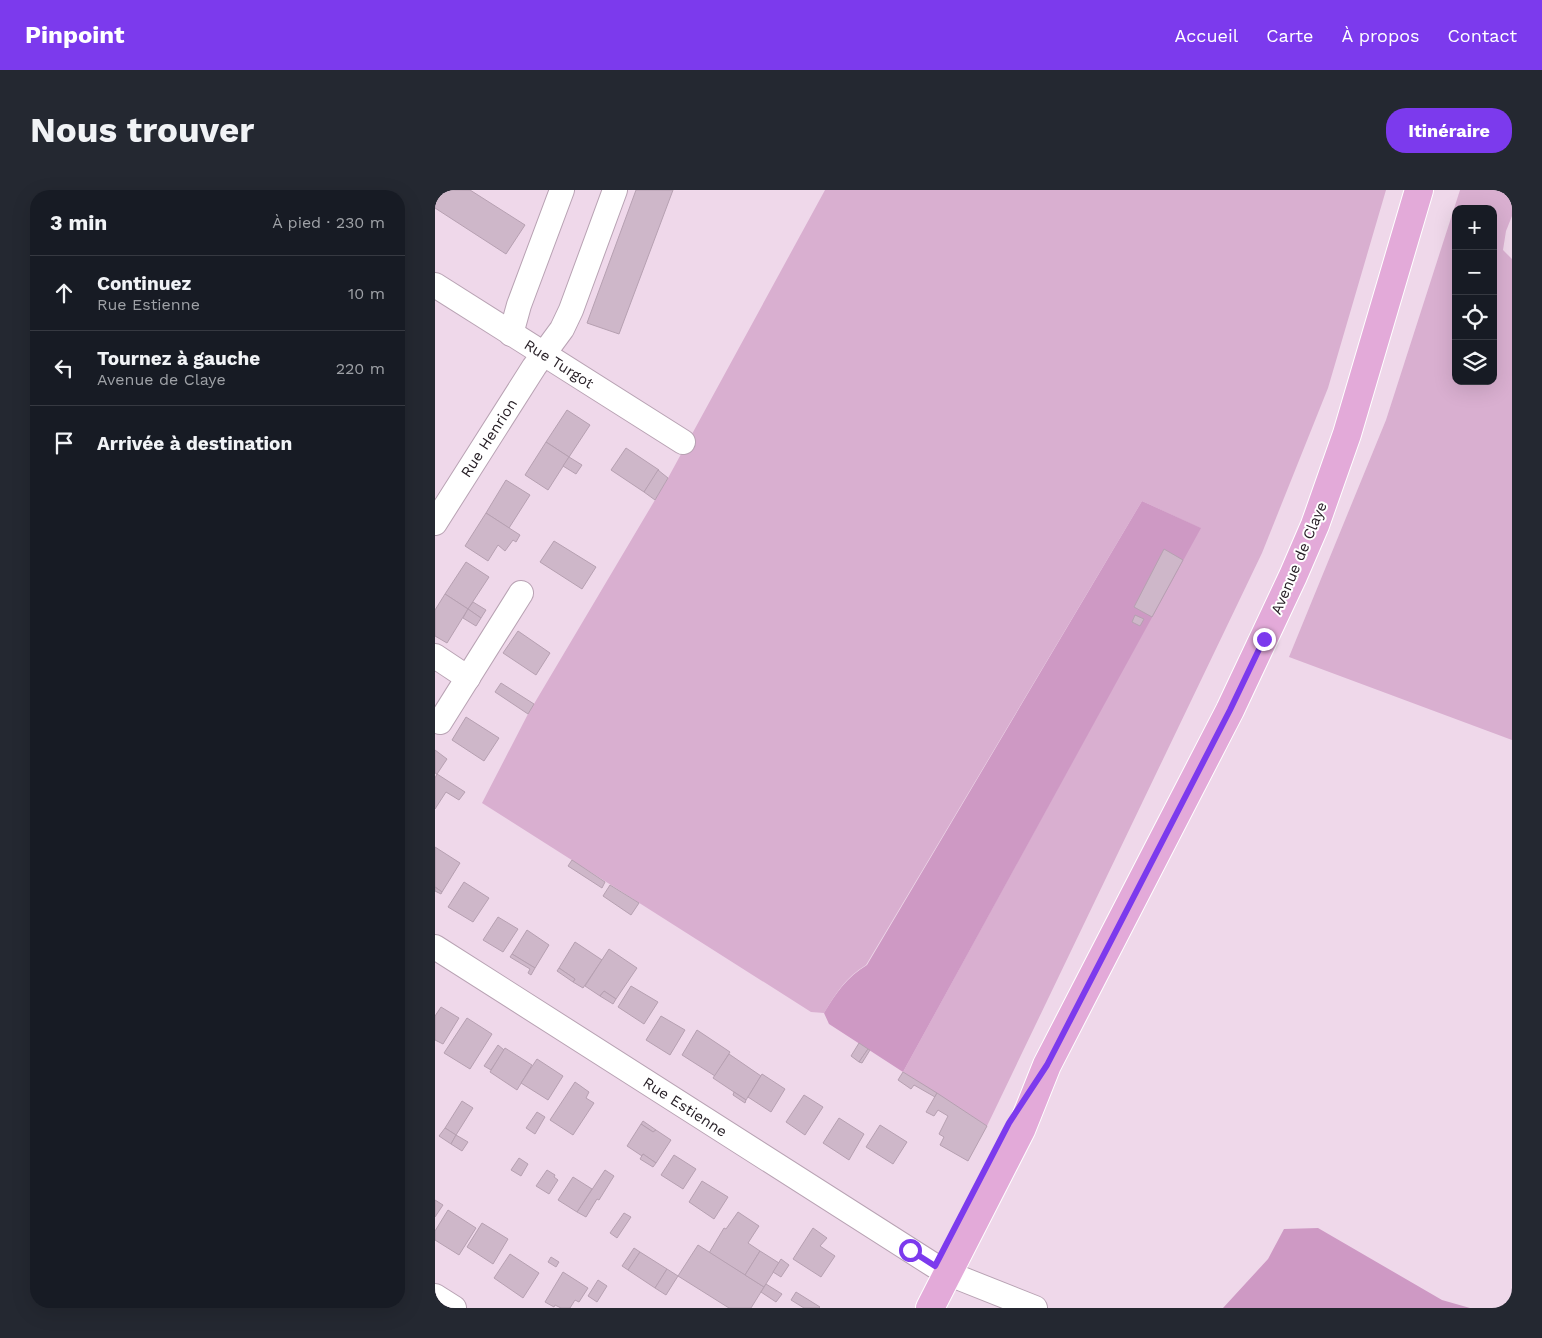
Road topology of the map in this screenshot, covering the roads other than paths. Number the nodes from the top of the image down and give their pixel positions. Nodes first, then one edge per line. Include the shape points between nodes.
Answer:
1 (562, 190) edge
2 (615, 190) edge
3 (1419, 190) edge
4 (435, 285) edge
5 (511, 334) junction
6 (543, 354) junction
7 (683, 442) dead end
8 (435, 523) edge
9 (521, 593) dead end
10 (435, 656) edge
11 (468, 678) junction
12 (440, 722) dead end
13 (435, 947) edge
14 (941, 1270) junction
15 (435, 1296) edge
16 (454, 1308) edge
17 (914, 1308) edge
18 (930, 1308) edge
19 (1035, 1308) edge

1 - 5 street
2 - 6 street, Rue Henrion via 571,310
3 - 14 main road, Avenue de Claye via 1356,408 1315,525 1230,710 1047,1065 1009,1123
4 - 5 street, Rue Turgot
5 - 6 street, Rue Turgot
6 - 7 street, Rue Turgot
6 - 8 street, Rue Henrion
9 - 11 street
10 - 11 street
11 - 12 street
13 - 14 street, Rue Estienne
14 - 17 main road, Avenue de Claye
14 - 18 main road, Avenue de Claye
14 - 19 street, Rue Estienne
15 - 16 street

